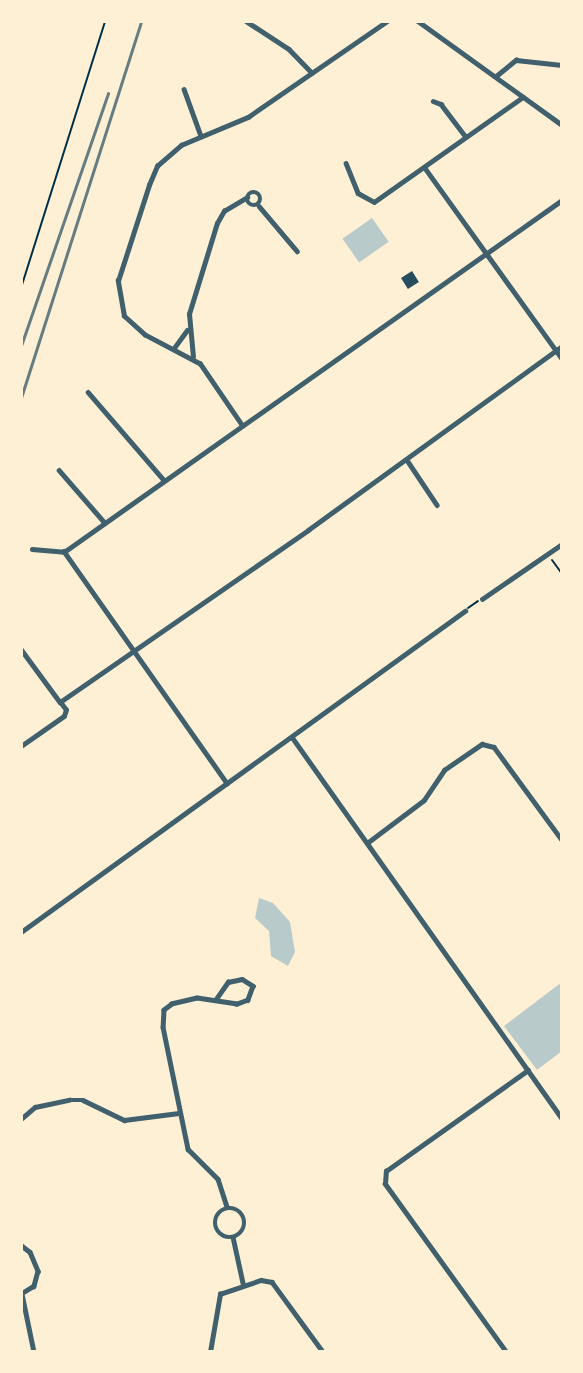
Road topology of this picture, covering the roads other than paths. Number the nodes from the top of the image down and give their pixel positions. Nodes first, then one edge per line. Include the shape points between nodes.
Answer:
1 (246, 21) edge
2 (387, 21) edge
3 (418, 21) edge
4 (562, 65) edge
5 (312, 73) junction
6 (496, 76) junction
7 (184, 89) dead end
8 (523, 97) junction
9 (433, 101) dead end
10 (562, 125) edge
11 (201, 136) junction
12 (466, 137) junction
13 (346, 163) dead end
14 (425, 168) junction
15 (247, 197) junction
16 (562, 200) edge
17 (258, 206) junction
18 (297, 251) dead end
19 (487, 254) junction
20 (187, 329) junction
21 (562, 346) edge
22 (173, 348) junction
23 (556, 351) junction
24 (193, 357) junction
25 (562, 359) edge
26 (88, 392) dead end
27 (241, 424) junction
28 (407, 460) junction
29 (59, 470) dead end
30 (163, 478) junction
31 (437, 505) dead end
32 (105, 523) junction
33 (562, 544) edge
34 (32, 549) dead end
35 (64, 552) junction
36 (482, 599) road end
37 (464, 611) road end
38 (21, 649) edge
39 (132, 651) junction
40 (60, 702) junction
41 (292, 737) junction
42 (21, 746) edge
43 (227, 784) junction
44 (562, 840) edge
45 (367, 843) junction
46 (21, 932) edge
47 (216, 999) junction
48 (528, 1070) junction
49 (179, 1113) junction
50 (562, 1118) edge
51 (21, 1119) edge
52 (227, 1208) junction
53 (233, 1237) junction
54 (21, 1245) edge
55 (243, 1283) junction
56 (21, 1294) edge
57 (34, 1352) edge
58 (210, 1352) edge
59 (323, 1352) edge
60 (506, 1352) edge

1 - 5 street via 289,49
2 - 5 street
3 - 6 street
4 - 6 street via 516,60
5 - 11 street via 248,117
6 - 8 street
7 - 11 street
8 - 10 street
8 - 12 street
9 - 12 street via 441,104
11 - 22 street via 181,145 157,166 118,281 124,316 133,327
12 - 14 street
13 - 14 street via 358,193 374,202
14 - 19 street
15 - 17 street via 249,205
15 - 17 street via 255,192 260,195
15 - 20 street via 223,211 217,223
16 - 19 street
17 - 18 street
19 - 23 street
19 - 27 street
20 - 22 street
20 - 24 street
21 - 23 street
22 - 24 street
23 - 25 street
23 - 28 street
24 - 27 street
26 - 30 street
27 - 30 street
28 - 31 street
28 - 39 street
29 - 32 street
30 - 32 street
32 - 35 street
33 - 36 street
34 - 35 street
35 - 39 street
37 - 41 street
38 - 40 street
39 - 40 street
39 - 43 street
40 - 42 street via 64,716
41 - 43 street
41 - 45 street
43 - 46 street
44 - 45 street via 494,747 482,744 444,770 424,800
45 - 48 street
47 - 47 street via 228,982 242,979 253,986 244,1002
47 - 49 street via 185,1000 164,1010
48 - 50 street
48 - 60 street via 386,1171 385,1184
49 - 51 street via 124,1120 89,1102 69,1100 35,1107
49 - 52 street via 188,1149 220,1183
52 - 53 street via 215,1218 215,1226 224,1237
52 - 53 street via 239,1210 246,1220 243,1232
53 - 55 street
54 - 56 street via 30,1252 38,1271 34,1286
55 - 58 street via 218,1297
55 - 59 street via 272,1282
56 - 57 street

